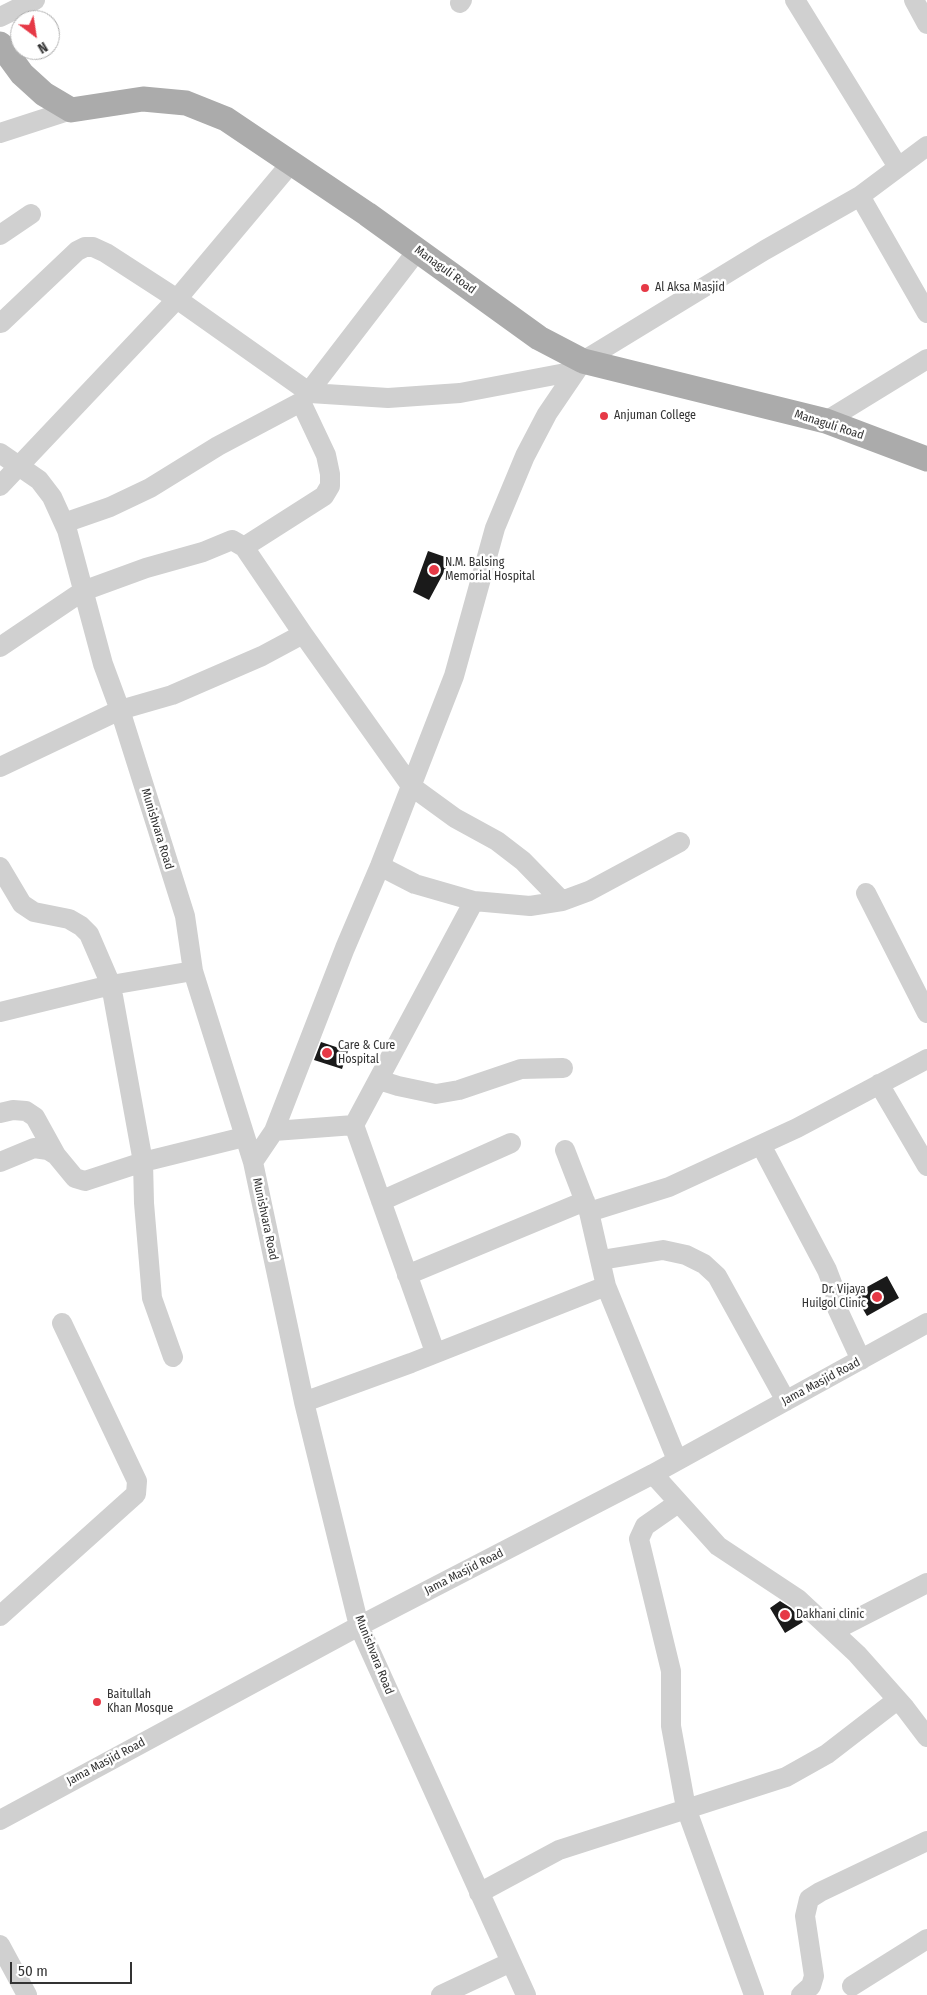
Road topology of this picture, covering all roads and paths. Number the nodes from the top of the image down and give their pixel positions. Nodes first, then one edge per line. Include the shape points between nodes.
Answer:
1 (35, 0) edge
2 (795, 0) edge
3 (914, 0) edge
4 (0, 16) edge
5 (927, 24) edge
6 (0, 44) edge
7 (71, 110) junction
8 (0, 133) edge
9 (927, 146) edge
10 (292, 162) junction
11 (898, 167) junction
12 (860, 196) junction
13 (31, 214) dead end
14 (0, 235) edge
15 (417, 251) junction
16 (177, 299) junction
17 (927, 313) edge
18 (0, 322) edge
19 (927, 359) edge
20 (580, 366) junction
21 (306, 398) junction
22 (826, 421) junction
23 (0, 453) edge
24 (927, 459) edge
25 (20, 465) junction
26 (0, 486) edge
27 (64, 523) junction
28 (244, 547) junction
29 (83, 591) junction
30 (303, 634) junction
31 (0, 647) edge
32 (120, 710) junction
33 (0, 767) edge
34 (411, 786) junction
35 (680, 842) dead end
36 (380, 866) junction
37 (0, 867) edge
38 (866, 893) dead end
39 (474, 901) junction
40 (562, 901) junction
41 (193, 971) junction
42 (111, 985) junction
43 (921, 987) edge
44 (0, 1012) edge
45 (927, 1012) edge
46 (927, 1058) edge
47 (563, 1068) dead end
48 (379, 1080) junction
49 (879, 1084) junction
50 (0, 1113) edge
51 (354, 1125) junction
52 (274, 1131) junction
53 (244, 1137) junction
54 (511, 1143) dead end
55 (761, 1144) junction
56 (565, 1150) dead end
57 (56, 1155) junction
58 (0, 1162) edge
59 (143, 1162) junction
60 (253, 1162) junction
61 (927, 1166) edge
62 (381, 1201) junction
63 (587, 1207) junction
64 (601, 1260) junction
65 (407, 1275) junction
66 (606, 1286) junction
67 (62, 1323) dead end
68 (927, 1324) edge
69 (435, 1352) junction
70 (173, 1357) dead end
71 (862, 1360) junction
72 (786, 1401) junction
73 (304, 1402) junction
74 (677, 1460) junction
75 (653, 1474) junction
76 (678, 1504) junction
77 (927, 1583) edge
78 (0, 1616) edge
79 (359, 1626) junction
80 (833, 1631) junction
81 (898, 1700) junction
82 (927, 1737) edge
83 (686, 1808) junction
84 (0, 1820) edge
85 (927, 1841) edge
86 (479, 1893) junction
87 (927, 1939) edge
88 (0, 1946) edge
89 (511, 1962) junction
90 (852, 1986) dead end
91 (27, 1995) edge
92 (441, 1995) edge
93 (526, 1995) edge
94 (754, 1995) edge
95 (801, 1995) edge

1 - 4 street
2 - 11 street
3 - 5 street
6 - 7 main road via 22,74 44,94
7 - 8 street
7 - 10 main road, Managuli Road via 143,99 186,103 226,119
9 - 11 street
10 - 15 main road, Managuli Road
10 - 16 street
11 - 12 street
12 - 17 street
12 - 20 street via 765,250
13 - 14 street
15 - 20 main road, Managuli Road
15 - 21 street
16 - 18 street via 106,254 93,247 85,247
16 - 21 street
16 - 25 street
19 - 22 street
20 - 21 street via 460,393 388,398
20 - 22 main road, Managuli Road
20 - 34 street via 547,414 525,456 495,528 454,676
21 - 27 street via 150,488 110,508
21 - 28 street via 326,455 330,486 324,496
22 - 24 main road, Managuli Road
23 - 25 street, Munishvara Road
25 - 26 street
25 - 27 street, Munishvara Road via 39,480 52,497
27 - 29 street, Munishvara Road
28 - 29 street via 232,540
28 - 30 street
29 - 31 street
29 - 32 street, Munishvara Road via 103,664
30 - 32 street via 262,656 172,695
30 - 34 street
32 - 33 street
32 - 41 street, Munishvara Road via 185,916
34 - 36 street
34 - 40 street via 455,818 497,841 523,861
35 - 40 street via 589,891
36 - 39 street via 415,884
36 - 52 street
37 - 42 street via 22,904 34,912 69,919 89,934
38 - 43 street
39 - 40 street via 530,906
39 - 48 street
41 - 42 street
41 - 53 street, Munishvara Road
42 - 44 street
42 - 59 street
43 - 45 street
46 - 49 street
47 - 48 street via 520,1069 459,1090 436,1094
48 - 51 street
49 - 55 street
49 - 61 street
50 - 57 street via 26,1111 35,1117
51 - 52 street
51 - 62 street
52 - 60 street
53 - 59 street
53 - 60 street, Munishvara Road
54 - 62 street
55 - 63 street via 669,1187
55 - 71 street via 827,1270 838,1308
56 - 63 street
57 - 58 street via 34,1148
57 - 59 street via 75,1178 85,1181
59 - 70 street via 152,1298
60 - 73 street, Munishvara Road
62 - 65 street
63 - 64 street
63 - 65 street
64 - 66 street
64 - 72 street via 663,1250 686,1255 704,1264 717,1276
65 - 69 street
66 - 69 street
66 - 74 street
67 - 78 street via 137,1481 136,1494
68 - 71 street, Jama Masjid Road
69 - 73 street
71 - 72 street, Jama Masjid Road
72 - 74 street, Jama Masjid Road
73 - 79 street, Munishvara Road
74 - 75 street, Jama Masjid Road
75 - 76 street
75 - 79 street, Jama Masjid Road
76 - 80 street via 718,1546 798,1599
76 - 83 street via 645,1526 639,1539 670,1672 671,1726
77 - 80 street
79 - 84 street, Jama Masjid Road
79 - 86 street, Munishvara Road
80 - 81 street
81 - 82 street
81 - 83 street via 827,1754 786,1777
83 - 86 street via 559,1850
83 - 94 street
85 - 95 street via 810,1899 805,1916 814,1976 812,1986
86 - 89 street, Munishvara Road
87 - 90 street
88 - 91 street
89 - 92 street
89 - 93 street, Munishvara Road

